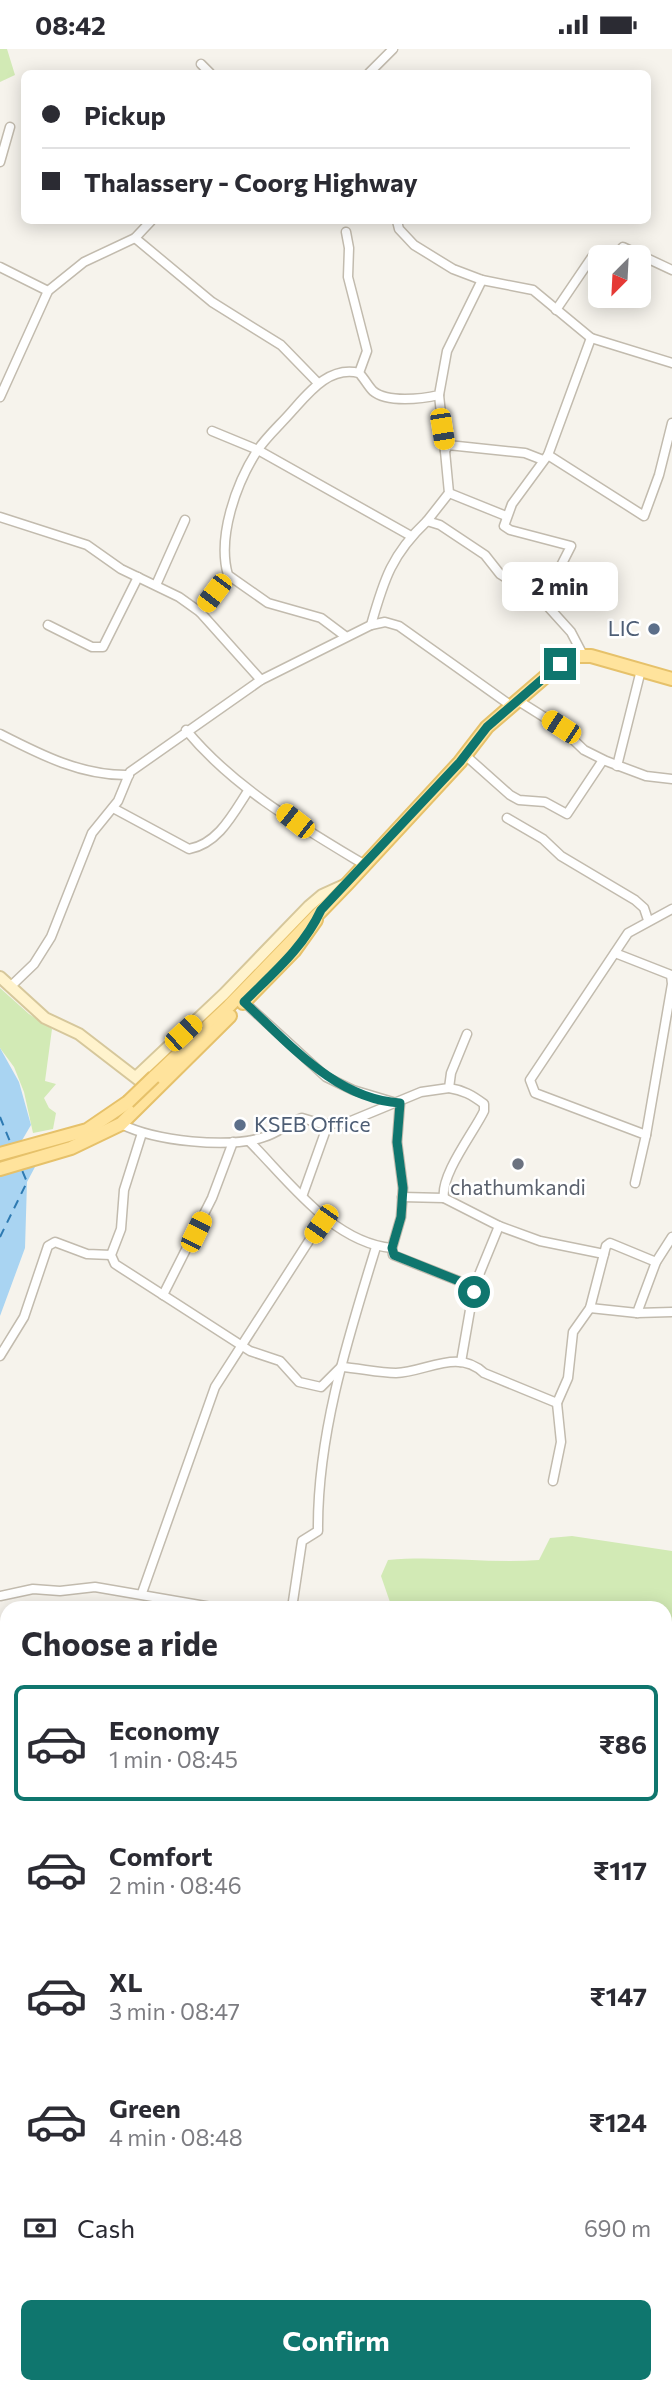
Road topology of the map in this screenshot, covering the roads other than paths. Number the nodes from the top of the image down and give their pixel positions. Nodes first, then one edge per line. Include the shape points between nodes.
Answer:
1 (393, 49) edge
2 (201, 64) dead end
3 (207, 70) edge
4 (372, 70) edge
5 (10, 127) dead end
6 (0, 162) edge
7 (148, 224) edge
8 (398, 224) edge
9 (346, 232) dead end
10 (135, 238) junction
11 (651, 260) edge
12 (588, 263) edge
13 (0, 267) edge
14 (672, 270) edge
15 (482, 280) junction
16 (48, 291) junction
17 (556, 310) junction
18 (591, 338) junction
19 (672, 363) edge
20 (359, 373) junction
21 (317, 382) junction
22 (439, 395) junction
23 (0, 397) edge
24 (672, 423) edge
25 (212, 431) dead end
26 (669, 448) edge
27 (258, 450) junction
28 (445, 451) junction
29 (546, 458) junction
30 (449, 493) junction
31 (506, 516) junction
32 (0, 517) edge
33 (185, 520) dead end
34 (427, 521) junction
35 (411, 536) junction
36 (228, 575) junction
37 (138, 577) junction
38 (156, 585) junction
39 (543, 601) junction
40 (200, 612) junction
41 (48, 625) dead end
42 (371, 625) junction
43 (345, 636) junction
44 (583, 655) junction
45 (641, 670) junction
46 (261, 680) junction
47 (672, 680) edge
48 (513, 702) junction
49 (186, 730) junction
50 (0, 734) edge
51 (465, 755) junction
52 (603, 760) junction
53 (617, 766) junction
54 (129, 775) junction
55 (672, 779) edge
56 (248, 792) junction
57 (113, 808) junction
58 (507, 818) dead end
59 (365, 865) junction
60 (348, 883) junction
61 (672, 909) edge
62 (321, 910) junction
63 (648, 921) junction
64 (615, 953) junction
65 (0, 977) edge
66 (10, 987) junction
67 (244, 1002) junction
68 (467, 1034) dead end
69 (136, 1077) junction
70 (449, 1088) junction
71 (155, 1094) junction
72 (397, 1102) junction
73 (121, 1124) junction
74 (328, 1124) junction
75 (142, 1133) junction
76 (646, 1135) junction
77 (249, 1141) junction
78 (233, 1142) junction
79 (0, 1154) edge
80 (0, 1169) edge
81 (635, 1183) dead end
82 (303, 1194) junction
83 (402, 1197) junction
84 (444, 1198) junction
85 (324, 1219) junction
86 (499, 1226) junction
87 (672, 1237) edge
88 (376, 1247) junction
89 (392, 1248) junction
90 (604, 1254) junction
91 (111, 1255) junction
92 (656, 1262) junction
93 (474, 1287) junction
94 (163, 1295) junction
95 (590, 1308) junction
96 (672, 1312) edge
97 (637, 1313) junction
98 (243, 1346) junction
99 (0, 1356) edge
100 (461, 1362) junction
101 (341, 1367) junction
102 (557, 1403) junction
103 (553, 1481) dead end
104 (142, 1593) junction
105 (0, 1595) edge
106 (182, 1601) edge
107 (293, 1601) edge

1 - 4 street
2 - 3 street
5 - 6 street
7 - 10 street
8 - 15 street via 414,245
9 - 20 street via 348,277 367,351
10 - 16 street via 84,263
10 - 21 street via 212,302 281,345
11 - 14 street
12 - 17 street
13 - 16 street
15 - 17 street via 533,291
15 - 22 street via 447,351
16 - 23 street
17 - 18 street
18 - 19 street
18 - 29 street
20 - 21 street via 349,370
20 - 22 street via 374,392 384,395 422,399
21 - 27 street
22 - 28 street
24 - 26 street
25 - 27 street
26 - 29 street via 644,516
27 - 35 street
27 - 36 street via 242,481 223,543
28 - 29 street via 448,446
28 - 30 street
29 - 31 street
30 - 31 street
30 - 34 street
31 - 39 street via 504,526 510,530 571,546
32 - 37 street via 87,545
33 - 38 street
34 - 35 street
34 - 39 street via 485,555 500,574
35 - 42 street via 385,575
36 - 40 street
36 - 43 street via 268,603 321,618
37 - 38 street
37 - 41 street via 103,647 92,647
38 - 40 street
39 - 44 street via 571,632
40 - 46 street
42 - 43 street
42 - 48 street via 399,626
43 - 46 street
44 - 45 main road
44 - 48 main road via 560,664
45 - 47 main road
45 - 53 street
46 - 49 street
48 - 51 main road
48 - 52 street via 561,727 584,750
49 - 54 street
49 - 56 street via 209,758
50 - 54 street via 60,764 111,776
51 - 52 street via 510,795 545,802 567,814
51 - 59 main road
52 - 53 street
53 - 55 street
54 - 57 street
56 - 57 street via 214,838 189,849
56 - 59 street
57 - 66 street via 92,833 42,953
58 - 63 street via 635,900
59 - 60 main road
60 - 62 main road
60 - 69 street via 309,906
61 - 63 street
62 - 67 main road via 310,933
62 - 79 main road, bridge via 128,1103 86,1130
63 - 64 street via 628,933
64 - 76 street via 671,975
64 - 76 street via 530,1080 535,1093
65 - 66 street
66 - 69 street via 45,1018 79,1034
67 - 71 main road
67 - 72 street via 326,1077 352,1090
68 - 70 street
69 - 71 street
70 - 72 street
70 - 84 street via 476,1098 484,1104 484,1111 450,1172
71 - 73 main road
72 - 74 street via 346,1123
72 - 83 street
73 - 75 street
73 - 80 main road via 88,1142
74 - 77 street via 302,1118
74 - 82 street
75 - 78 street
75 - 91 street
76 - 81 street
77 - 78 street
77 - 82 street
78 - 94 street via 212,1198
82 - 85 street
83 - 84 street
83 - 89 street
84 - 86 street
85 - 88 street
85 - 98 street
86 - 90 street via 540,1241
86 - 93 street
87 - 92 street
88 - 89 street
88 - 101 street
89 - 93 street via 394,1255
90 - 92 street via 610,1244
90 - 95 street
91 - 94 street via 115,1264
91 - 99 street via 87,1254 55,1242 48,1246 24,1317
92 - 97 street
93 - 100 street
94 - 98 street
95 - 97 street
95 - 102 street via 573,1332 568,1378
96 - 97 street
98 - 101 street via 280,1361 306,1384 321,1387
98 - 104 street via 215,1387
100 - 101 street via 395,1373
100 - 102 street
101 - 107 street via 322,1457 318,1531 302,1542
102 - 103 street via 561,1442
104 - 105 street via 95,1587
104 - 106 street

